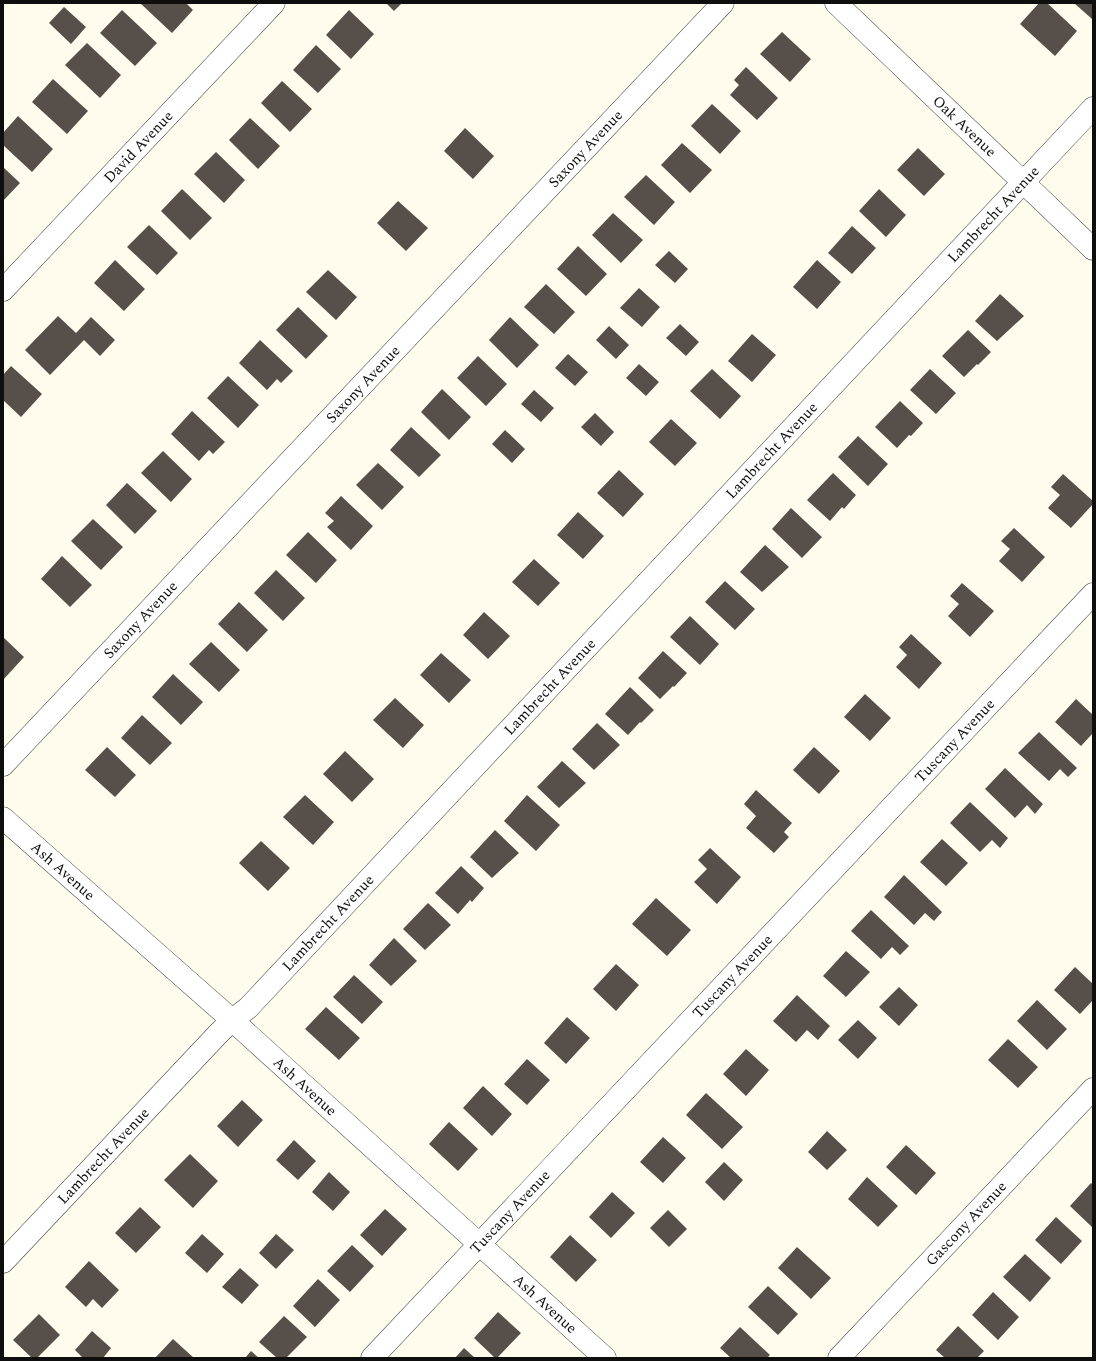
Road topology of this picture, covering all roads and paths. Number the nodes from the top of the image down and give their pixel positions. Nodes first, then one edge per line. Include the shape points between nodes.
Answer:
1 (274, 3) edge
2 (723, 3) edge
3 (836, 3) edge
4 (1093, 108) edge
5 (1024, 182) junction
6 (1093, 249) edge
7 (3, 290) edge
8 (1093, 594) edge
9 (3, 765) edge
10 (3, 818) edge
11 (232, 1020) junction
12 (1093, 1089) edge
13 (480, 1244) junction
14 (3, 1262) edge
15 (372, 1358) edge
16 (605, 1358) edge
17 (839, 1358) edge

1 - 7 street, David Avenue
2 - 9 street, Saxony Avenue
3 - 5 street, Oak Avenue
4 - 5 street, Lambrecht Avenue
5 - 6 street, Oak Avenue
5 - 11 street, Lambrecht Avenue via 248,1008
8 - 13 street, Tuscany Avenue
10 - 11 street, Ash Avenue
11 - 13 street, Ash Avenue
11 - 14 street, Lambrecht Avenue
12 - 17 street, Gascony Avenue
13 - 15 street, Tuscany Avenue
13 - 16 street, Ash Avenue

